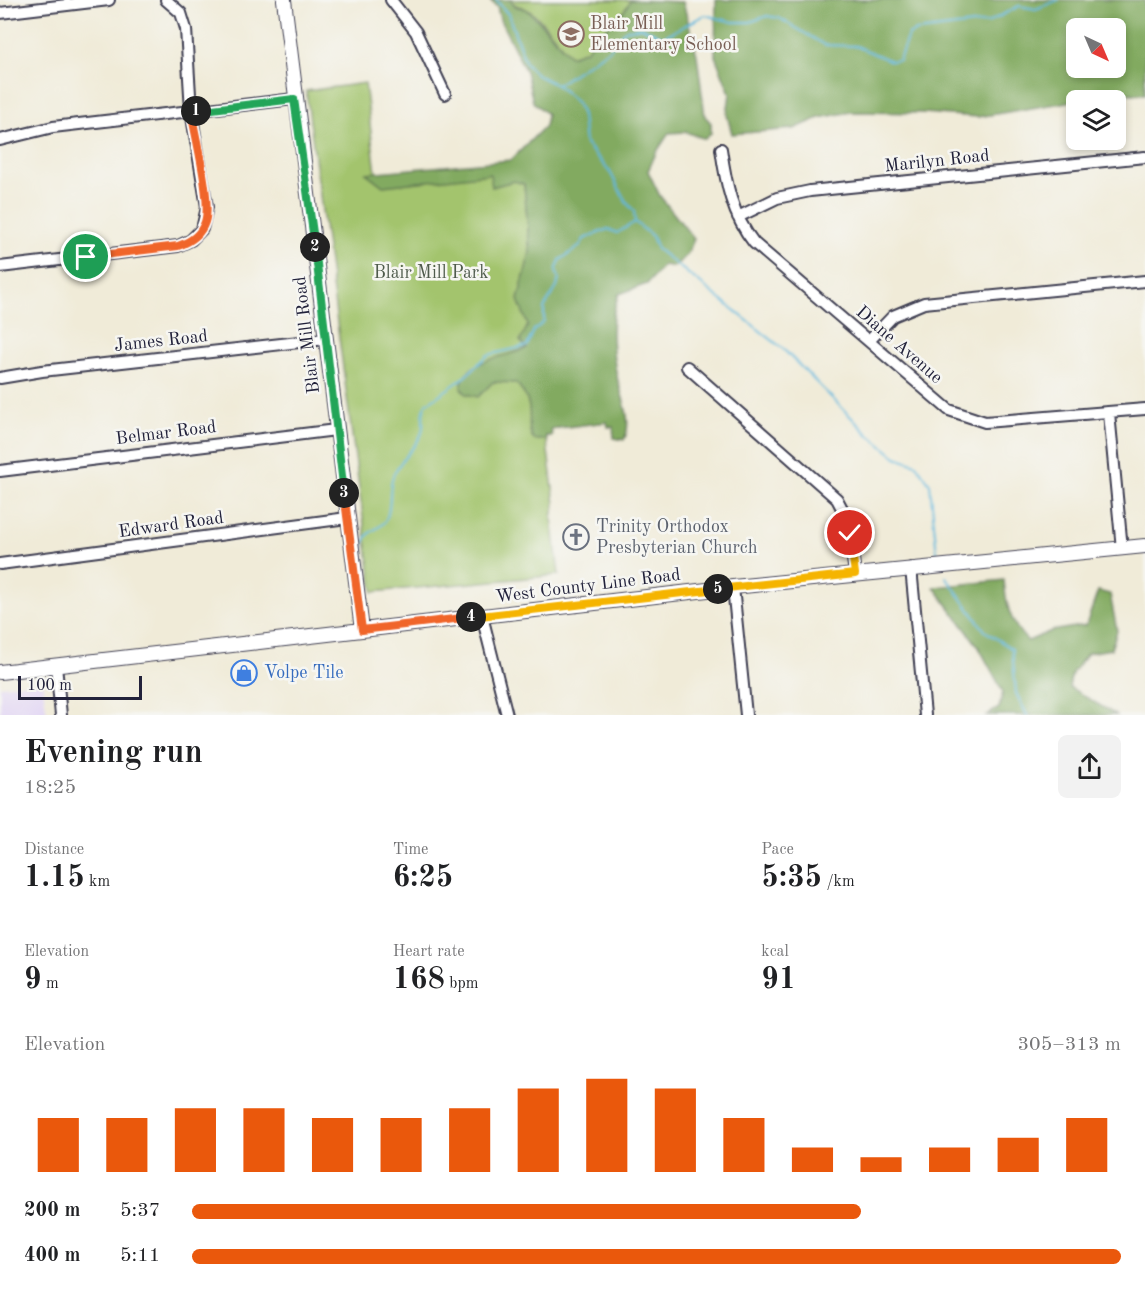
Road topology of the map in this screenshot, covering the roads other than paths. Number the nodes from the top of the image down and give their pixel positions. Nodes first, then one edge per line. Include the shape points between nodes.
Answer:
1 (109, 0) edge
2 (166, 0) edge
3 (284, 0) edge
4 (392, 0) edge
5 (0, 13) edge
6 (445, 94) dead end
7 (294, 99) junction
8 (191, 111) junction
9 (0, 140) edge
10 (721, 149) dead end
11 (1145, 157) edge
12 (738, 217) junction
13 (0, 267) edge
14 (1145, 281) edge
15 (326, 339) junction
16 (869, 341) junction
17 (687, 368) dead end
18 (0, 378) edge
19 (1145, 409) edge
20 (1109, 413) junction
21 (336, 430) junction
22 (0, 471) edge
23 (347, 518) junction
24 (1145, 546) edge
25 (1122, 549) junction
26 (0, 564) edge
27 (911, 568) junction
28 (855, 574) junction
29 (733, 587) junction
30 (482, 616) junction
31 (362, 630) junction
32 (56, 666) junction
33 (0, 672) edge
34 (61, 715) edge
35 (507, 715) edge
36 (747, 715) edge
37 (925, 715) edge

1 - 5 street
2 - 8 street via 184,21
3 - 7 main road, Blair Mill Road
4 - 6 street via 416,32
7 - 8 street
7 - 15 main road, Blair Mill Road
8 - 9 street via 53,128
8 - 13 street via 207,207 202,229 191,240 178,246
10 - 12 street, Diane Avenue via 729,198
11 - 12 street, Marilyn Road via 810,190 777,198
12 - 16 street, Diane Avenue via 754,243
14 - 16 street via 924,303 893,316
15 - 18 street, James Road
15 - 21 main road, Blair Mill Road
16 - 20 street, Diane Avenue via 949,410 974,420 998,422
17 - 28 street via 837,499 848,520
19 - 20 street, Diane Avenue
20 - 25 street
21 - 22 street, Belmar Road
21 - 23 main road, Blair Mill Road
23 - 26 street, Edward Road
23 - 31 main road, Blair Mill Road
24 - 25 main road, West County Line Road
25 - 27 main road, West County Line Road
27 - 28 main road, West County Line Road
27 - 37 street
28 - 29 main road, West County Line Road
29 - 30 main road, West County Line Road
29 - 36 street
30 - 31 main road, West County Line Road
30 - 35 street
31 - 32 main road, West County Line Road
32 - 33 main road, West County Line Road
32 - 34 street

